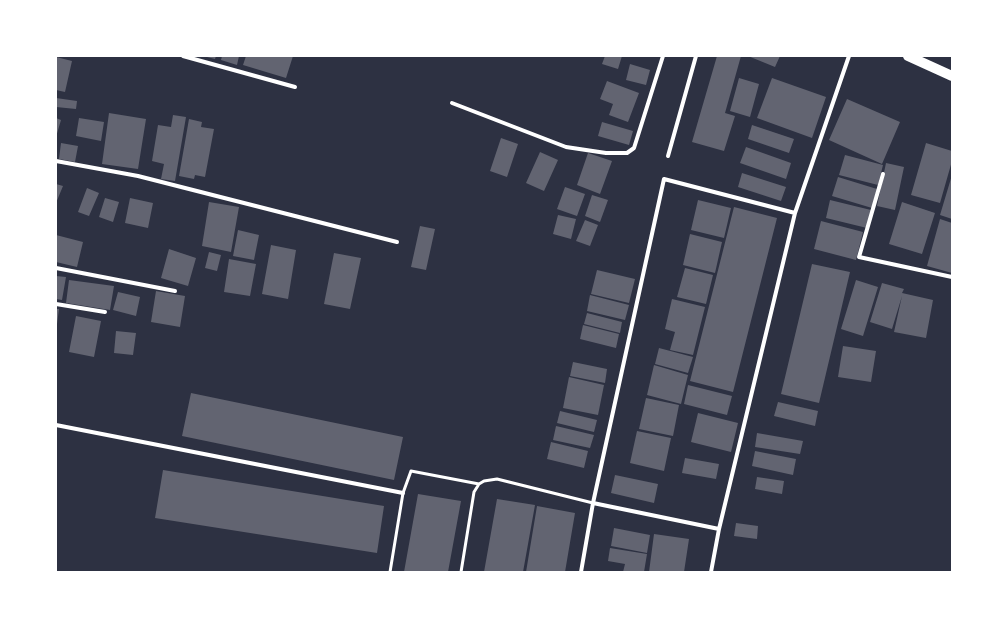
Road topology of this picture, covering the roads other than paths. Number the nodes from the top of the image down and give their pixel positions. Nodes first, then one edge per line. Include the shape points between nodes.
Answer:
1 (183, 56) edge
2 (663, 56) edge
3 (696, 56) edge
4 (849, 56) edge
5 (908, 56) edge
6 (952, 76) edge
7 (295, 87) dead end
8 (452, 103) dead end
9 (668, 156) dead end
10 (56, 161) edge
11 (883, 174) dead end
12 (795, 213) junction
13 (397, 242) dead end
14 (56, 268) edge
15 (952, 277) edge
16 (175, 291) dead end
17 (56, 304) edge
18 (105, 312) dead end
19 (56, 425) edge
20 (479, 484) junction
21 (403, 494) junction
22 (593, 503) junction
23 (719, 529) junction
24 (390, 572) edge
25 (461, 572) edge
26 (581, 572) edge
27 (711, 572) edge

1 - 7 street
2 - 8 street via 634,148 627,153 606,153 566,147
3 - 9 street
4 - 12 street
5 - 6 main road
10 - 13 street via 138,176
11 - 15 street via 859,257
12 - 22 street via 664,179
12 - 23 street
14 - 16 street
17 - 18 street
19 - 21 street
20 - 21 lane via 411,471
20 - 22 lane via 497,479
20 - 25 lane via 474,492
21 - 24 lane
22 - 23 street
22 - 26 street
23 - 27 street

